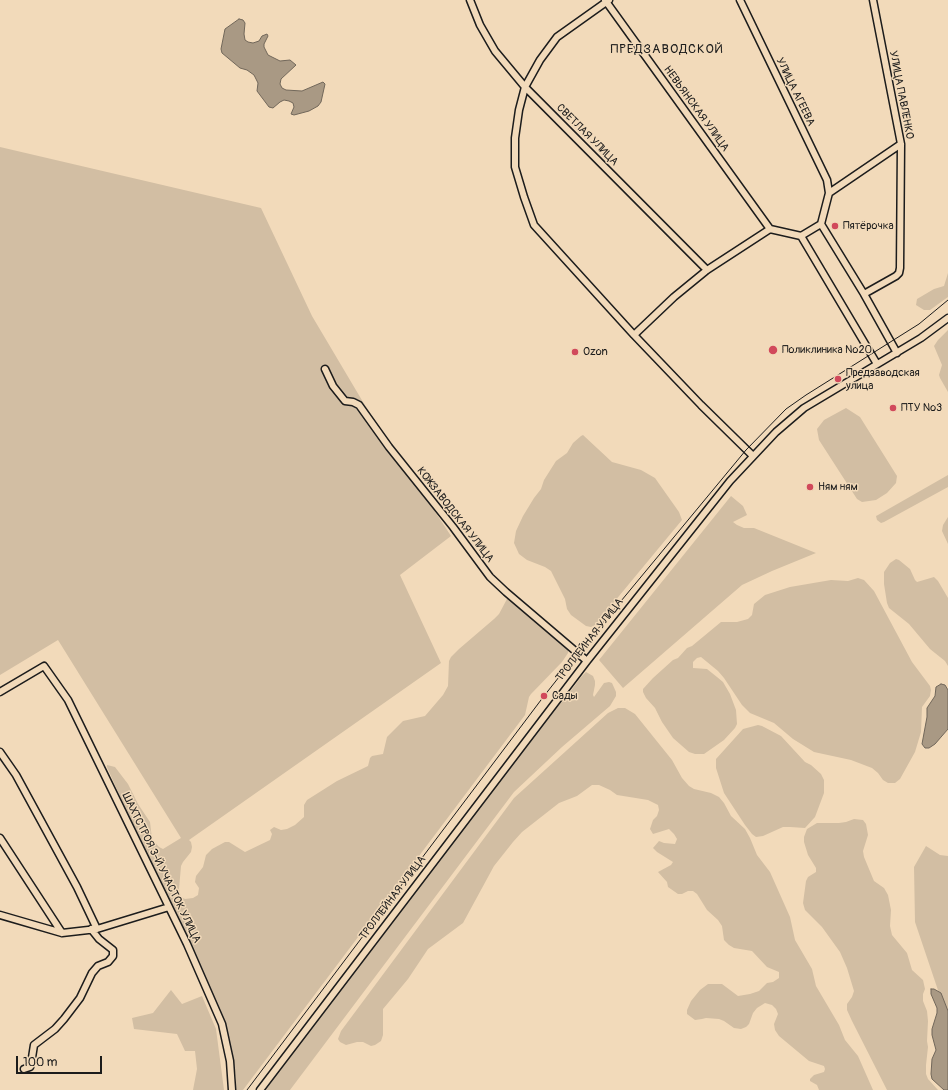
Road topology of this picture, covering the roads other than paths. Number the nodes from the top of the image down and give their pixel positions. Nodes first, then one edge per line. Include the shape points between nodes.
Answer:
1 (470, 0) edge
2 (740, 0) edge
3 (873, 0) edge
4 (607, 1) edge
5 (525, 87) junction
6 (901, 144) junction
7 (830, 193) junction
8 (821, 224) junction
9 (770, 229) junction
10 (801, 236) junction
11 (707, 270) junction
12 (864, 294) junction
13 (948, 318) edge
14 (634, 335) junction
15 (897, 352) junction
16 (877, 364) junction
17 (325, 369) dead end
18 (753, 456) junction
19 (587, 661) junction
20 (0, 692) edge
21 (0, 752) edge
22 (0, 838) edge
23 (169, 907) junction
24 (0, 915) edge
25 (94, 929) junction
26 (62, 933) junction
27 (24, 1069) dead end
28 (232, 1090) edge
29 (260, 1090) edge

1 - 5 street, СВЕТЛАЯ УЛИЦА via 480,25 495,51
2 - 7 street, УЛИЦА АГЕЕВА via 827,180
3 - 6 street, УЛИЦА ПАВЛЕНКО
4 - 5 street via 557,37
4 - 9 street, НЕВЬЯНСКАЯ УЛИЦА
5 - 11 street, СВЕТЛАЯ УЛИЦА
5 - 14 street via 515,138 515,167 534,226
6 - 7 street
6 - 12 street, УЛИЦА ПАВЛЕНКО via 899,273
7 - 8 street
8 - 10 street
8 - 12 street
9 - 10 street
9 - 11 street
10 - 16 street
11 - 14 street
12 - 15 street
13 - 15 street, ТРОЛЛЕЙНАЯ УЛИЦА
14 - 18 street
15 - 16 street, ТРОЛЛЕЙНАЯ УЛИЦА
16 - 18 street, ТРОЛЛЕЙНАЯ УЛИЦА via 804,408
17 - 19 street, КОЖЗАВОДСКАЯ УЛИЦА via 333,386 345,401 359,405 490,577
18 - 19 street, ТРОЛЛЕЙНАЯ УЛИЦА via 701,516
19 - 29 street, ТРОЛЛЕЙНАЯ УЛИЦА
20 - 23 street, ШАХТСТРОЯ 3-Й УЧАСТОК УЛИЦА via 44,666 68,700
21 - 25 street via 16,775 69,873
22 - 26 street
23 - 25 street
23 - 28 street, ШАХТСТРОЯ 3-Й УЧАСТОК УЛИЦА via 222,1024 230,1061
24 - 26 street
25 - 26 street
25 - 27 street via 99,939 113,950 113,956 92,973 80,998 64,1019 34,1045 30,1067

